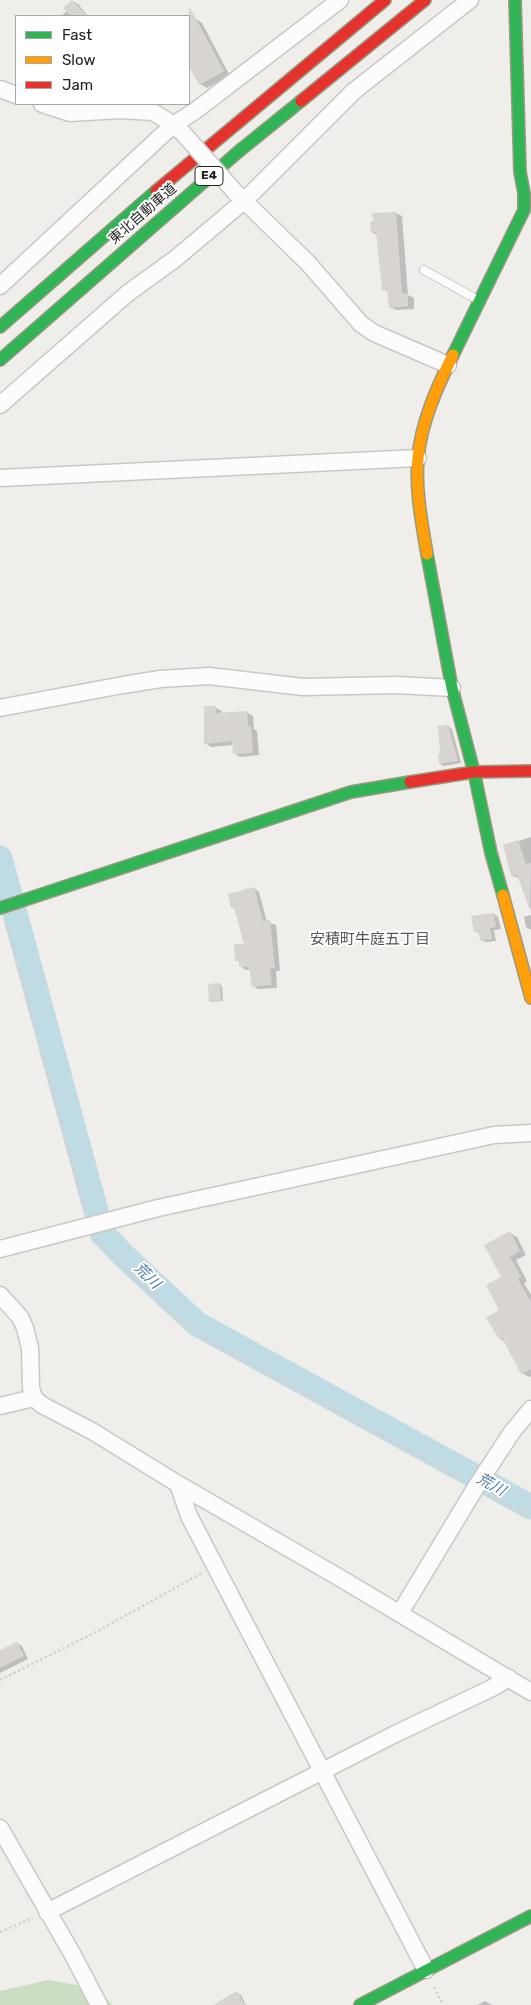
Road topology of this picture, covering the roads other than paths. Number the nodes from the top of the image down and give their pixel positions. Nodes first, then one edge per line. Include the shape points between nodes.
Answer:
1 (340, 0) edge
2 (385, 0) edge
3 (425, 0) edge
4 (470, 0) edge
5 (515, 0) edge
6 (0, 89) edge
7 (15, 95) edge
8 (45, 105) edge
9 (177, 129) junction
10 (528, 193) edge
11 (239, 196) junction
12 (424, 270) dead end
13 (0, 286) edge
14 (479, 301) junction
15 (0, 327) edge
16 (0, 360) edge
17 (448, 365) junction
18 (0, 404) edge
19 (418, 458) junction
20 (0, 478) edge
21 (452, 688) junction
22 (0, 708) edge
23 (531, 771) edge
24 (474, 772) junction
25 (1, 908) edge
26 (531, 998) edge
27 (531, 1132) edge
28 (0, 1249) edge
29 (0, 1295) edge
30 (34, 1398) junction
31 (0, 1406) edge
32 (531, 1409) edge
33 (178, 1484) junction
34 (400, 1613) junction
35 (509, 1678) junction
36 (531, 1692) edge
37 (322, 1771) junction
38 (0, 1828) edge
39 (47, 1912) junction
40 (531, 1916) edge
41 (426, 1970) junction
42 (99, 2005) edge
43 (360, 2005) edge

1 - 9 street via 195,111
2 - 15 main road, 東北自動車道 / E4 via 108,231
3 - 16 main road, 東北自動車道 / E4 via 238,152
4 - 11 street via 354,91
5 - 10 main road via 520,172
6 - 7 street
8 - 9 street via 70,113 153,112
9 - 11 street, bridge
9 - 13 street
10 - 14 main road via 524,210
11 - 17 street via 308,262 361,324 374,333
11 - 18 street via 175,259 128,293
12 - 14 lane
14 - 17 main road
17 - 19 main road via 427,416
19 - 20 street
19 - 21 main road via 422,525
21 - 22 street via 303,687 209,676 160,679
21 - 24 main road
23 - 24 main road
24 - 25 main road via 351,792
24 - 26 main road via 491,853
27 - 28 street via 494,1135 158,1208
29 - 30 street via 26,1328
30 - 31 street
30 - 33 street via 42,1406 92,1431
32 - 34 street via 476,1487
33 - 34 street
33 - 37 street via 189,1516
34 - 35 street
35 - 36 street
35 - 37 street
37 - 39 street
37 - 41 street
38 - 39 street
39 - 42 street
40 - 41 main road
41 - 43 main road

